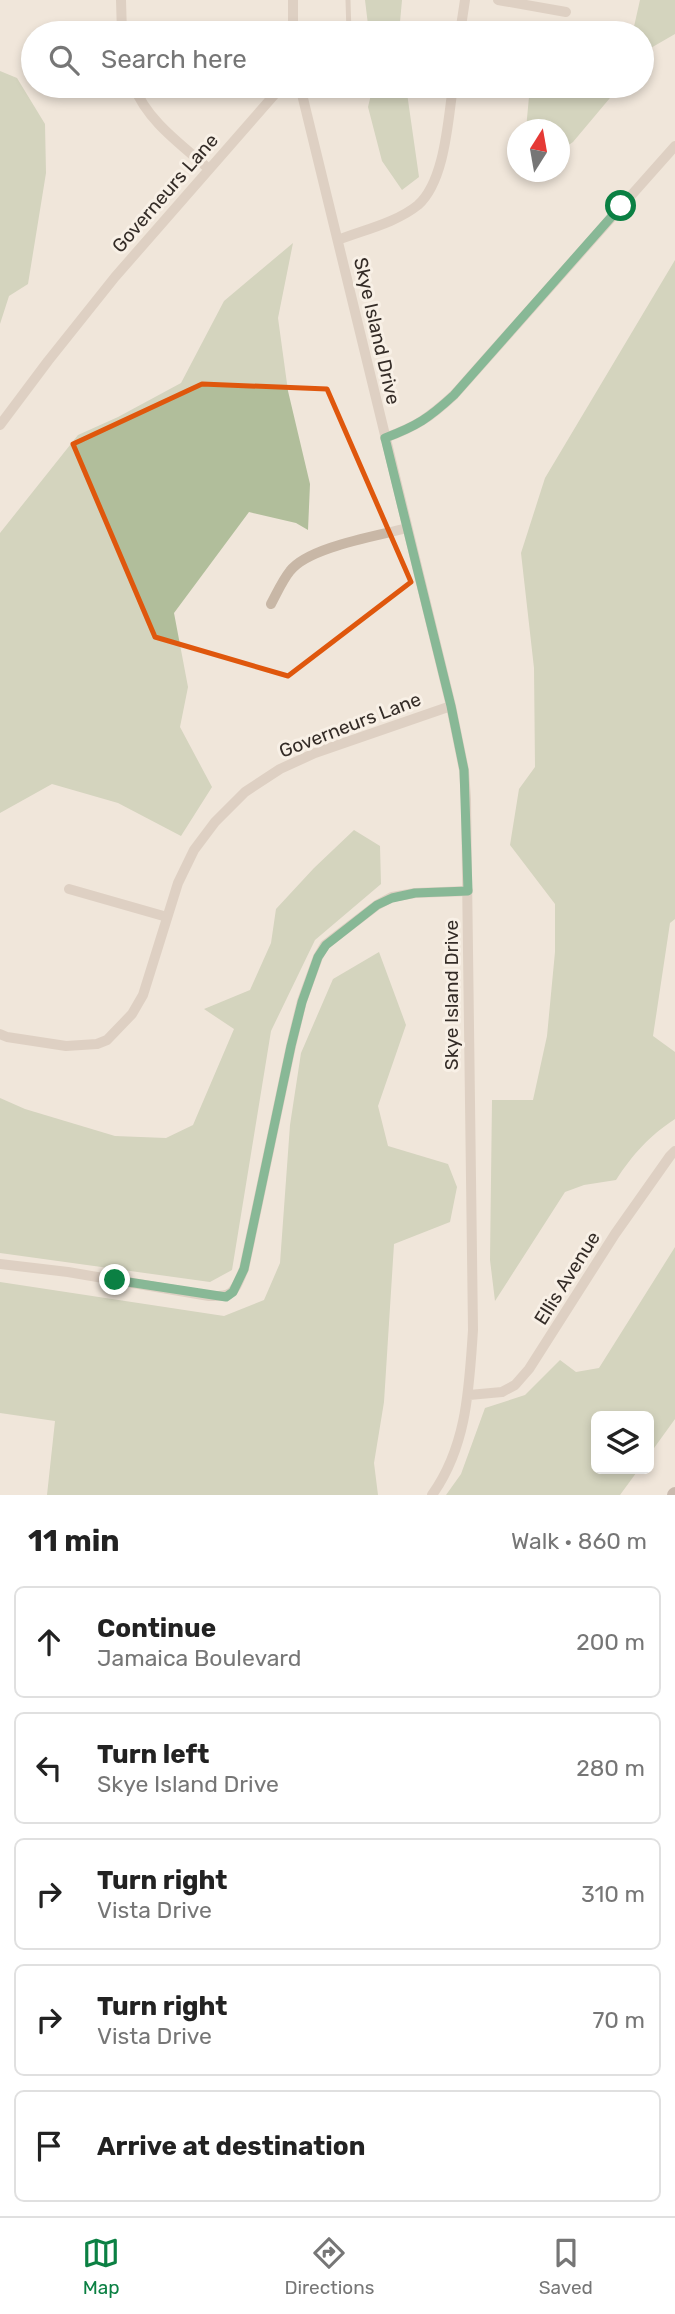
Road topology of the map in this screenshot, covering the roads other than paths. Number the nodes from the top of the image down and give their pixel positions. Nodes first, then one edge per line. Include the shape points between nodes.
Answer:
1 (121, 0) edge
2 (293, 0) edge
3 (348, 0) edge
4 (465, 0) edge
5 (498, 0) edge
6 (566, 12) dead end
7 (122, 21) edge
8 (293, 21) edge
9 (349, 21) edge
10 (462, 21) edge
11 (139, 98) edge
12 (271, 98) edge
13 (303, 98) edge
14 (451, 98) edge
15 (675, 146) edge
16 (209, 169) junction
17 (338, 240) junction
18 (0, 425) edge
19 (385, 438) junction
20 (407, 528) junction
21 (271, 604) dead end
22 (451, 706) junction
23 (69, 889) dead end
24 (468, 891) junction
25 (167, 917) junction
26 (0, 1034) edge
27 (675, 1151) edge
28 (0, 1264) edge
29 (469, 1395) junction
30 (432, 1495) edge

1 - 7 street
2 - 8 street
3 - 9 lane
4 - 10 street
5 - 6 street
11 - 16 street via 153,118
12 - 16 street, Governeurs Lane
13 - 17 street, Skye Island Drive
14 - 17 street via 438,170 428,193 396,218
15 - 19 street via 454,395 432,416
16 - 18 street, Governeurs Lane via 115,278
17 - 19 street, Skye Island Drive
19 - 20 street, Skye Island Drive
20 - 21 street via 304,558 291,569
20 - 22 street, Skye Island Drive
22 - 24 street, Skye Island Drive via 464,770
22 - 25 street, Governeurs Lane via 315,753 245,792 194,850
23 - 25 street
24 - 28 street via 392,898 326,945 318,957 291,1046 244,1269 233,1292 226,1297 209,1296
24 - 29 street, Skye Island Drive
25 - 26 street, Governeurs Lane via 143,995 107,1040 66,1046
27 - 29 street, Ellis Avenue via 522,1377 502,1392
29 - 30 street, Skye Island Drive via 462,1433 449,1468

